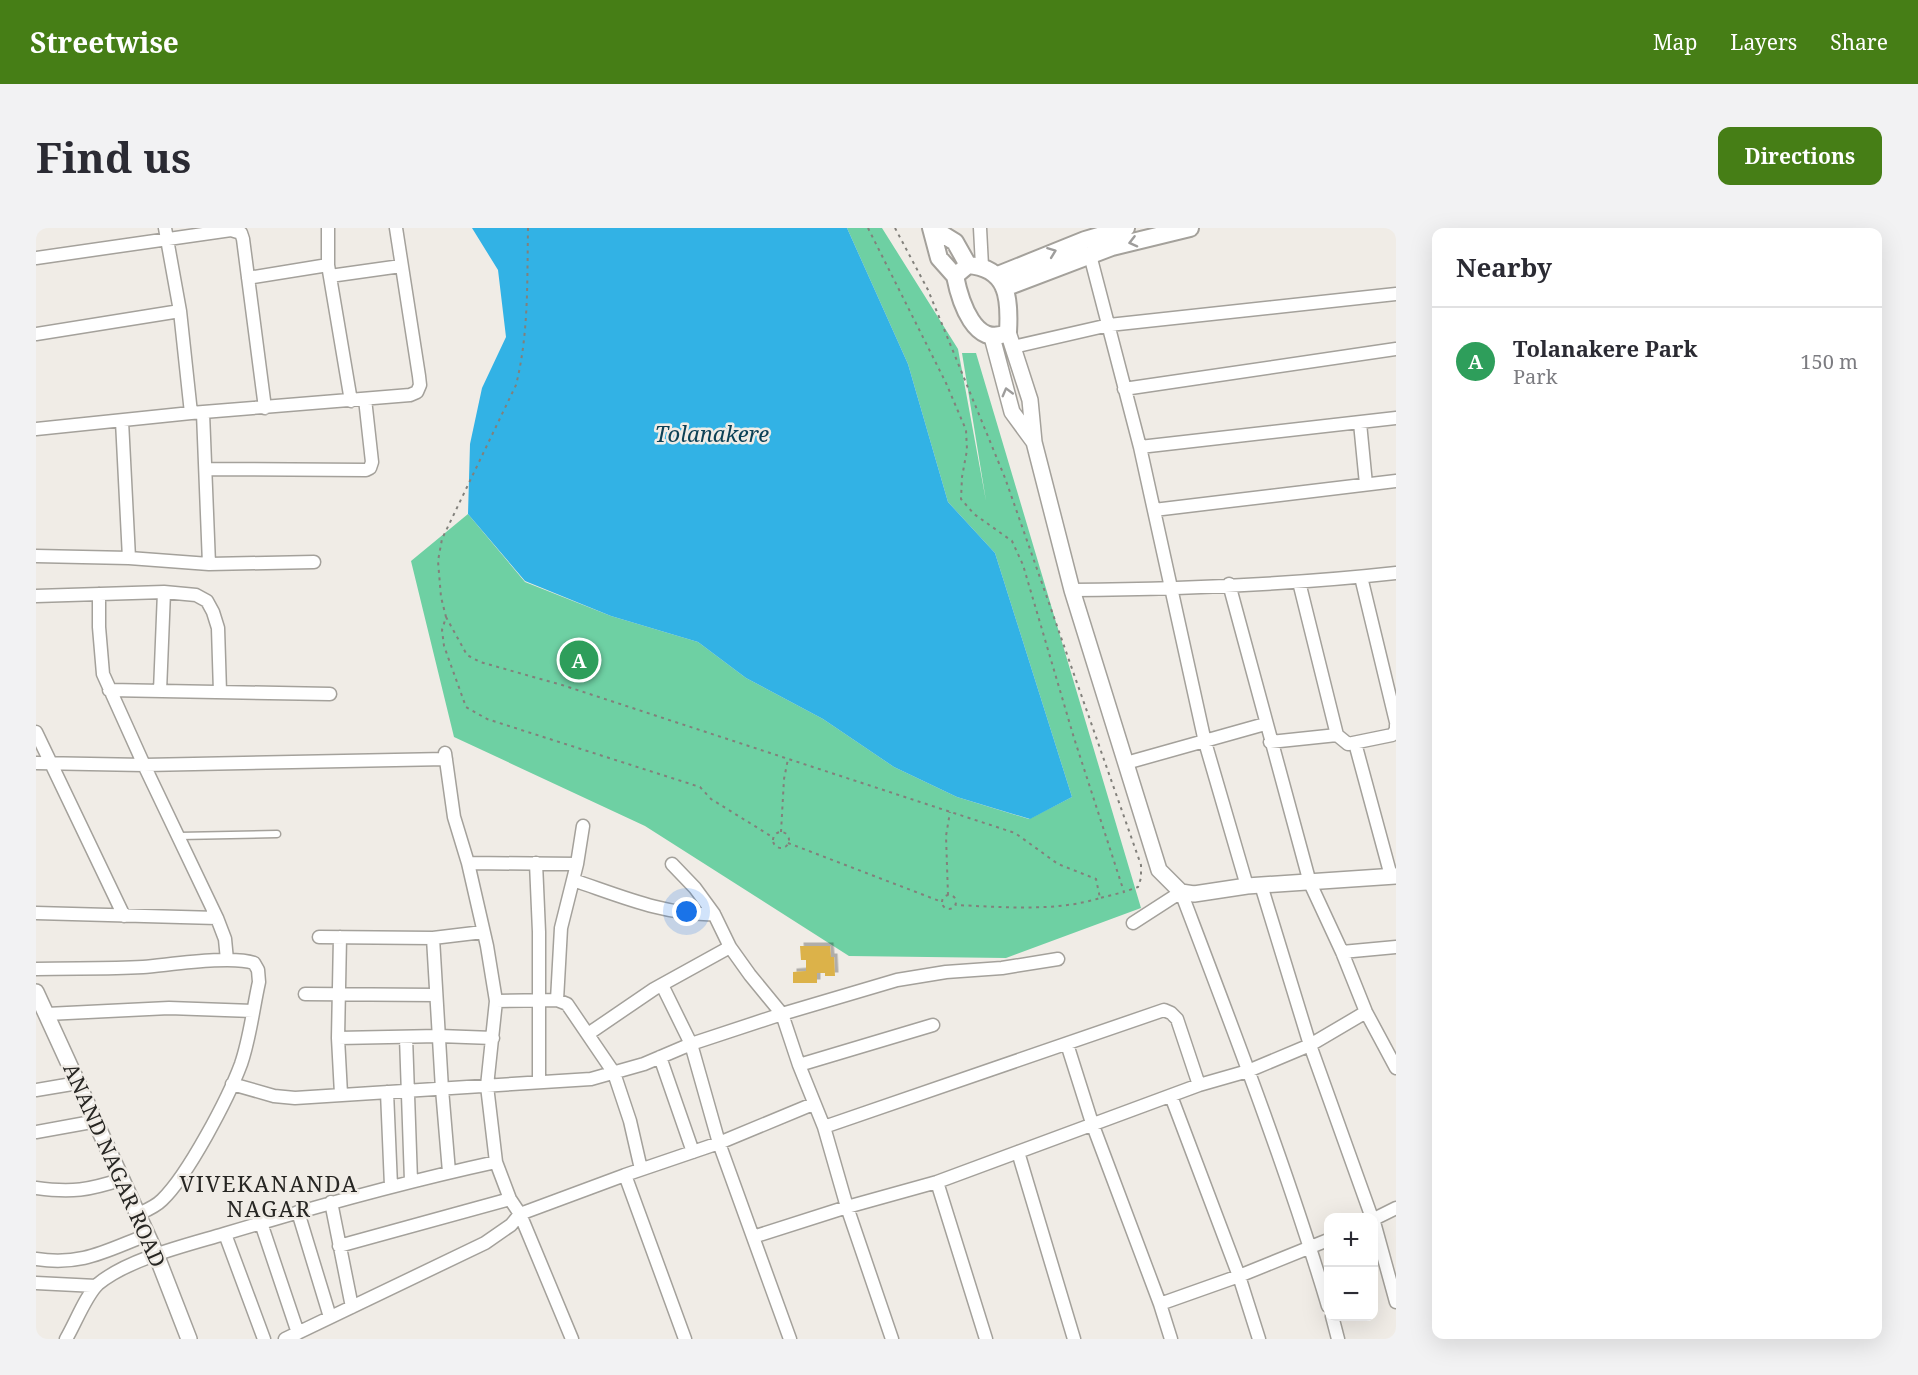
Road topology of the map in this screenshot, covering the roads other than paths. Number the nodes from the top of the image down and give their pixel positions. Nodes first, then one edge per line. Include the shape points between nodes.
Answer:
1 (328, 228) edge
2 (396, 228) edge
3 (931, 228) edge
4 (980, 228) edge
5 (1126, 228) edge
6 (1190, 228) edge
7 (166, 234) edge
8 (1090, 255) junction
9 (36, 258) edge
10 (975, 265) junction
11 (401, 266) junction
12 (329, 271) junction
13 (955, 276) junction
14 (248, 278) junction
15 (1001, 282) junction
16 (1396, 294) edge
17 (180, 311) junction
18 (1109, 325) junction
19 (36, 334) edge
20 (1004, 339) junction
21 (1396, 349) edge
22 (1124, 389) junction
23 (365, 399) junction
24 (351, 401) junction
25 (265, 408) junction
26 (197, 413) junction
27 (1396, 418) edge
28 (122, 421) junction
29 (1360, 423) junction
30 (36, 429) edge
31 (1034, 442) junction
32 (1140, 447) junction
33 (206, 469) junction
34 (1396, 481) edge
35 (1366, 484) junction
36 (1154, 510) junction
37 (36, 556) edge
38 (129, 558) junction
39 (314, 562) dead end
40 (209, 564) junction
41 (1396, 573) edge
42 (1361, 577) junction
43 (1299, 582) junction
44 (1228, 584) junction
45 (1172, 589) junction
46 (1072, 590) junction
47 (164, 592) junction
48 (99, 594) junction
49 (36, 596) edge
50 (109, 690) junction
51 (160, 691) junction
52 (220, 692) junction
53 (330, 694) dead end
54 (1396, 723) edge
55 (1265, 724) junction
56 (36, 732) edge
57 (1337, 735) junction
58 (1205, 742) junction
59 (1270, 742) junction
60 (1355, 743) junction
61 (51, 763) junction
62 (1126, 763) junction
63 (36, 764) edge
64 (144, 765) junction
65 (583, 826) dead end
66 (277, 834) dead end
67 (178, 836) junction
68 (468, 863) junction
69 (536, 863) junction
70 (577, 864) junction
71 (672, 864) dead end
72 (1394, 876) edge
73 (573, 880) junction
74 (1310, 883) junction
75 (1254, 885) junction
76 (1181, 892) junction
77 (36, 913) edge
78 (714, 914) junction
79 (124, 915) junction
80 (218, 918) junction
81 (1133, 922) dead end
82 (483, 932) junction
83 (318, 937) dead end
84 (340, 937) junction
85 (433, 938) junction
86 (1396, 946) edge
87 (730, 947) junction
88 (1342, 952) junction
89 (1058, 959) dead end
90 (227, 960) junction
91 (36, 969) edge
92 (663, 984) junction
93 (36, 992) edge
94 (305, 994) dead end
95 (436, 995) junction
96 (339, 996) junction
97 (540, 999) junction
98 (557, 1000) junction
99 (496, 1001) junction
100 (253, 1011) junction
101 (1366, 1012) junction
102 (46, 1014) junction
103 (782, 1014) junction
104 (933, 1025) dead end
105 (588, 1034) junction
106 (439, 1036) junction
107 (406, 1037) junction
108 (338, 1038) junction
109 (493, 1038) junction
110 (691, 1044) junction
111 (1067, 1044) junction
112 (1310, 1046) junction
113 (660, 1057) junction
114 (799, 1065) junction
115 (1396, 1068) edge
116 (1248, 1071) junction
117 (614, 1073) junction
118 (539, 1082) junction
119 (78, 1083) junction
120 (232, 1084) junction
121 (1199, 1085) junction
122 (487, 1086) junction
123 (442, 1089) junction
124 (36, 1090) edge
125 (408, 1090) junction
126 (387, 1092) junction
127 (341, 1094) junction
128 (1171, 1096) junction
129 (813, 1104) junction
130 (97, 1121) junction
131 (1092, 1123) junction
132 (824, 1127) junction
133 (36, 1132) edge
134 (719, 1143) junction
135 (693, 1152) junction
136 (1018, 1152) junction
137 (496, 1162) junction
138 (641, 1169) junction
139 (449, 1172) junction
140 (625, 1175) junction
141 (123, 1179) junction
142 (411, 1181) junction
143 (937, 1182) junction
144 (391, 1186) junction
145 (36, 1188) edge
146 (510, 1199) junction
147 (331, 1202) junction
148 (847, 1207) junction
149 (1396, 1208) edge
150 (298, 1212) junction
151 (1370, 1213) edge
152 (138, 1214) junction
153 (520, 1214) junction
154 (1378, 1217) edge
155 (261, 1223) junction
156 (225, 1234) junction
157 (147, 1235) junction
158 (753, 1237) junction
159 (1378, 1238) edge
160 (1324, 1242) edge
161 (339, 1246) junction
162 (1311, 1248) junction
163 (156, 1254) junction
164 (36, 1259) edge
165 (1239, 1276) junction
166 (36, 1283) edge
167 (96, 1286) junction
168 (1324, 1290) edge
169 (1396, 1302) edge
170 (1160, 1304) junction
171 (352, 1307) junction
172 (330, 1317) junction
173 (1333, 1321) edge
174 (298, 1333) junction
175 (789, 1336) edge
176 (66, 1339) edge
177 (189, 1339) edge
178 (264, 1339) edge
179 (285, 1339) edge
180 (572, 1339) edge
181 (685, 1339) edge
182 (777, 1339) edge
183 (892, 1339) edge
184 (986, 1339) edge
185 (1074, 1339) edge
186 (1171, 1339) edge
187 (1258, 1339) edge
188 (1338, 1339) edge

1 - 12 street
2 - 11 street
3 - 10 main road via 955,242
3 - 13 main road via 939,258
4 - 10 street
15 -> 5 main road via 1085,240
6 -> 8 main road
7 - 9 street
7 - 14 street via 231,230 241,233
7 - 17 street
8 - 15 main road
8 - 18 street
10 - 13 main road
10 - 15 main road
11 - 12 street
11 - 23 street via 420,385 410,395
12 - 14 street
12 - 24 street
13 - 20 main road via 967,314 987,336
14 - 25 street
15 - 20 main road via 1010,309
16 - 18 street
17 - 19 street
17 - 26 street
18 - 20 street
18 - 22 street
20 - 31 street via 1030,400
31 -> 20 street via 1012,412
21 - 22 street
22 - 32 street
23 - 24 street
23 - 33 street via 372,462 366,470
24 - 25 street
25 - 26 street
26 - 28 street
26 - 33 street
27 - 29 street
28 - 30 street
28 - 38 street
29 - 32 street
29 - 35 street
31 - 46 street
32 - 36 street
33 - 40 street
34 - 35 street
35 - 36 street
36 - 45 street
37 - 38 street
38 - 40 street
39 - 40 street
41 - 42 street
42 - 43 street
42 - 54 street
43 - 44 street
43 - 57 street
44 - 45 street
44 - 55 street
45 - 46 street
45 - 58 street
46 - 62 street
47 - 48 street
47 - 51 street
47 - 52 street via 196,595 207,601 218,628
48 - 49 street
48 - 50 street via 103,674
50 - 51 street
50 - 64 street
51 - 52 street
52 - 53 street
54 - 60 street via 1392,735
55 - 58 street
55 - 59 street
56 - 61 street
57 - 59 street
57 - 60 street via 1348,744
58 - 62 street
58 - 75 street
59 - 74 street
60 - 72 street
61 - 63 street
61 - 64 street
61 - 79 street
62 - 76 street via 1159,870
64 - 67 street
64 - 68 street via 445,756 454,817
65 - 70 street
66 - 67 lane
67 - 80 street
68 - 69 street
68 - 82 street
69 - 70 street
69 - 97 street
70 - 73 street
71 - 78 street
72 - 74 street
73 - 78 street via 672,911
73 - 98 street via 561,928
74 - 75 street
74 - 88 street
75 - 76 street via 1194,894
75 - 112 street
76 - 81 street
76 - 116 street
77 - 79 street
78 - 87 street
79 - 80 street
80 - 90 street
82 - 85 street
82 - 99 street
83 - 84 street
84 - 85 street
84 - 96 street
85 - 95 street
86 - 88 street
87 - 92 street
87 - 103 street
88 - 101 street
89 - 103 street via 897,980
90 - 91 street
90 - 100 street via 248,961 258,970
92 - 105 street
92 - 110 street
93 - 102 street, ANAND NAGAR ROAD
94 - 96 street
95 - 96 street
95 - 106 street
96 - 108 street
97 - 98 street
97 - 99 street
97 - 118 street
98 - 105 street via 567,1004
99 - 109 street
100 - 102 street via 169,1008
100 - 120 street via 242,1063
101 - 112 street
101 - 115 street
102 - 119 street, ANAND NAGAR ROAD
103 - 110 street
103 - 114 street
104 - 114 street
105 - 117 street
106 - 107 street
106 - 109 street
106 - 123 street
107 - 108 street
107 - 125 street
108 - 127 street
109 - 122 street
110 - 113 street
110 - 134 street
111 - 121 street via 1164,1010 1178,1019
111 - 131 street
111 - 132 street
112 - 116 street
112 - 151 street
113 - 117 street
113 - 135 street
114 - 129 street
116 - 121 street
116 - 162 street
117 - 118 street via 591,1079
117 - 138 street
118 - 122 street
119 - 124 street
119 - 130 street, ANAND NAGAR ROAD
120 - 127 street via 295,1098
120 - 152 street via 179,1179 162,1200
121 - 128 street
122 - 123 street
122 - 137 street
123 - 125 street
123 - 139 street
125 - 126 street
125 - 142 street
126 - 127 street
126 - 144 street
128 - 131 street
128 - 165 street
129 - 132 street
129 - 134 street
130 - 133 street
130 - 141 street, ANAND NAGAR ROAD
131 - 136 street
131 - 170 street
132 - 148 street
134 - 135 street
134 - 158 street
135 - 138 street
136 - 143 street
136 - 185 street
137 - 139 street
137 - 146 street
138 - 140 street
139 - 142 street
140 - 153 street
140 - 181 street
141 - 145 street via 84,1190
141 - 152 street, ANAND NAGAR ROAD
142 - 144 street
143 - 148 street
143 - 184 street
144 - 147 street
146 - 153 street
146 - 161 street
147 - 150 street
147 - 161 street
148 - 158 street
148 - 183 street
149 - 154 street
150 - 155 street
150 - 172 street
152 - 157 street, ANAND NAGAR ROAD
153 - 171 street via 486,1243
153 - 180 street
155 - 156 street
155 - 174 street
156 - 163 street
156 - 178 street
157 - 163 street, ANAND NAGAR ROAD
157 - 164 street via 84,1259
158 - 175 street
159 - 169 street
160 - 162 street
161 - 171 street
162 - 165 street
162 - 168 street
163 - 167 street
163 - 177 street, ANAND NAGAR ROAD
165 - 170 street
165 - 187 street
166 - 167 street
167 - 176 street
170 - 186 street
171 - 172 street
172 - 174 street
173 - 188 street
174 - 179 street
175 - 182 street

